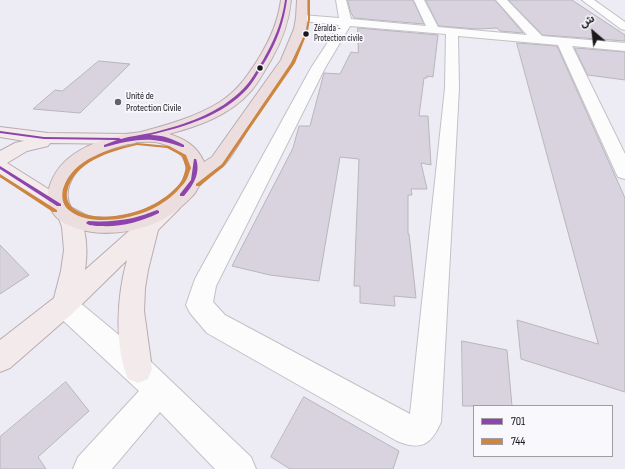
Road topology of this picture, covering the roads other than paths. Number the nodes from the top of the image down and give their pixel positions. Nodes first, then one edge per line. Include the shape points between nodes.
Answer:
1 (286, 0) edge
2 (302, 0) edge
3 (341, 0) edge
4 (419, 0) edge
5 (501, 0) edge
6 (587, 0) edge
7 (302, 18) junction
8 (346, 22) junction
9 (625, 27) edge
10 (434, 30) junction
11 (452, 31) junction
12 (537, 38) junction
13 (563, 41) junction
14 (625, 47) edge
15 (0, 132) edge
16 (133, 138) junction
17 (77, 139) junction
18 (0, 159) edge
19 (0, 167) edge
20 (625, 173) edge
21 (194, 179) junction
22 (172, 204) junction
23 (64, 210) junction
24 (148, 227) junction
25 (64, 305) junction
26 (0, 358) edge
27 (138, 369) junction
28 (160, 390) junction
29 (90, 469) edge
30 (239, 469) edge

1 - 16 highway via 280,33 245,89 234,99 200,118
2 - 7 highway
3 - 8 street
4 - 10 street
5 - 12 street
6 - 9 street
7 - 8 street
7 - 21 highway via 287,60 251,110 225,153 210,169
8 - 10 street
8 - 11 street via 318,68 204,286 199,305 216,324 408,430 419,430 425,422 452,88
10 - 11 street
11 - 12 street
12 - 13 street
13 - 14 street
13 - 20 street
15 - 17 main road via 32,137
16 - 17 main road
16 - 21 highway via 167,139 188,149 195,158
16 - 23 highway via 90,152 74,164 63,177 57,191
17 - 18 main road via 37,142
19 - 23 main road
21 - 22 highway via 182,196
22 - 23 highway via 153,215 130,223 106,226 85,223
22 - 24 main road
23 - 25 main road via 74,229 76,245 76,263
24 - 25 main road
24 - 27 main road via 135,277 132,305 132,336
25 - 26 main road
25 - 27 street
27 - 28 street
28 - 29 street
28 - 30 street

